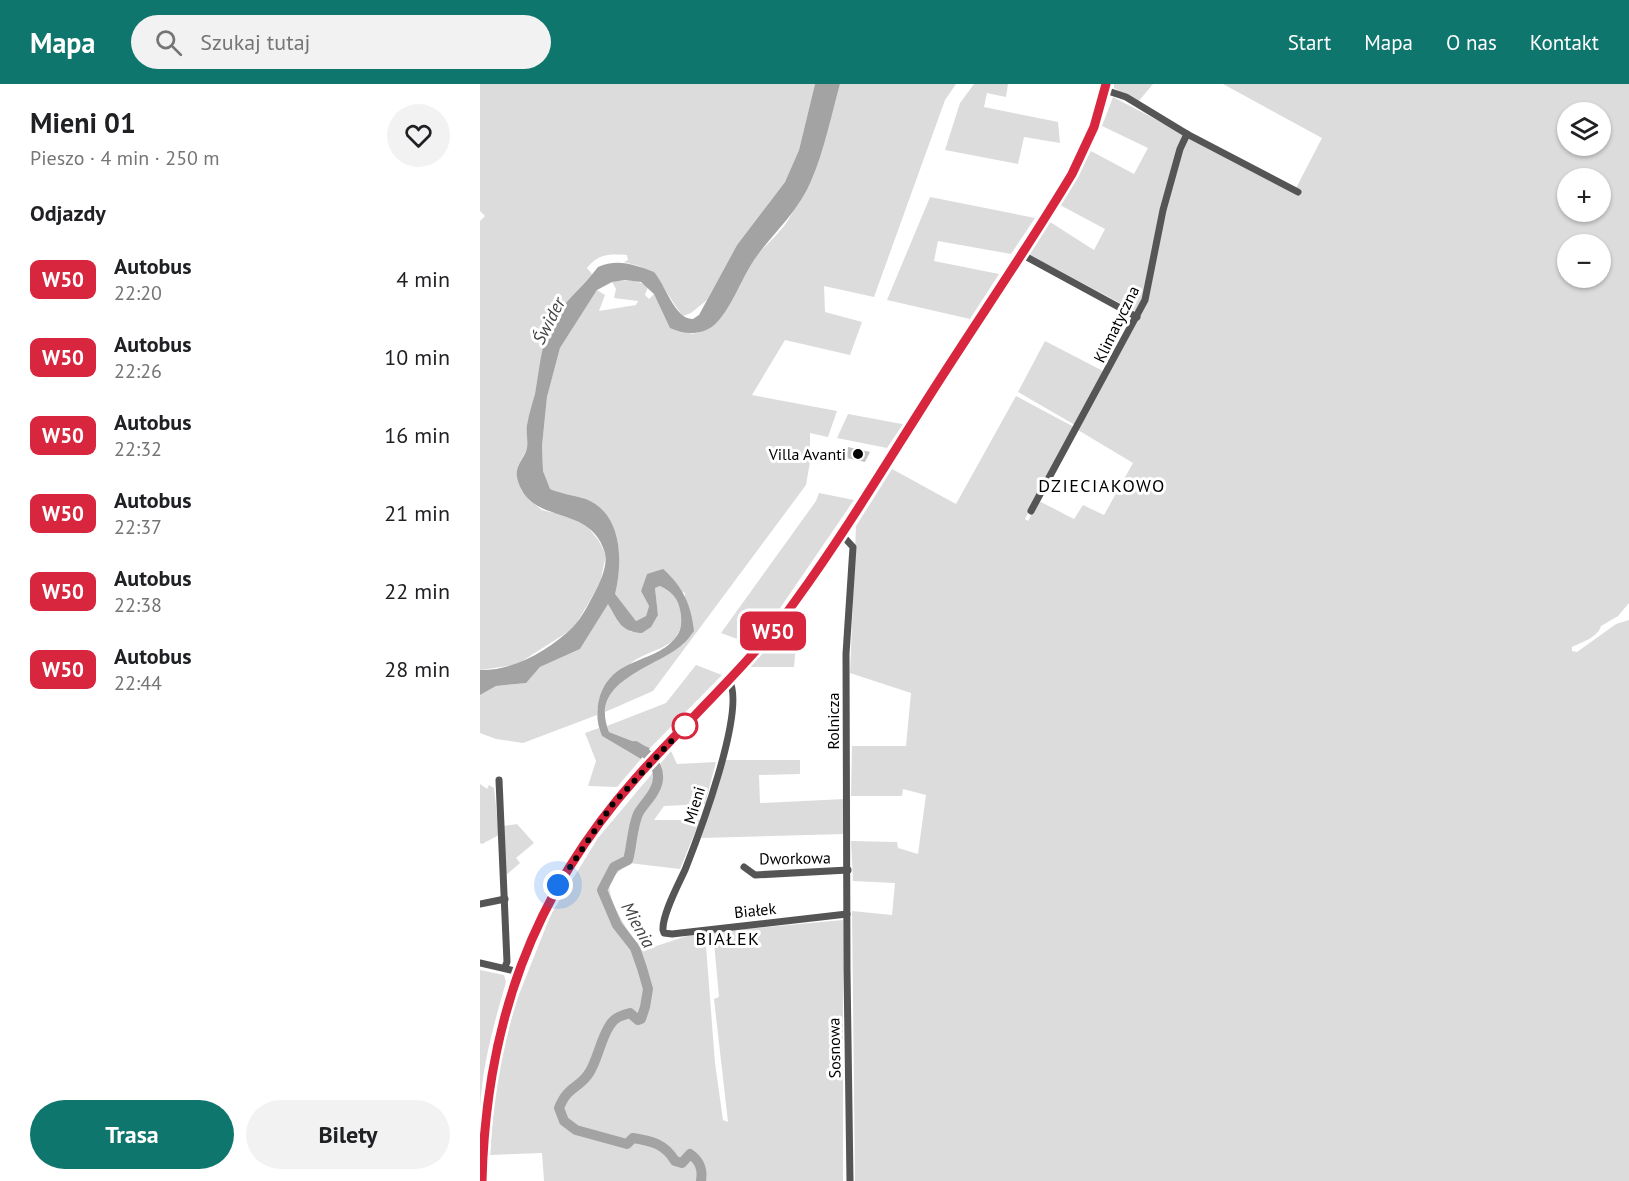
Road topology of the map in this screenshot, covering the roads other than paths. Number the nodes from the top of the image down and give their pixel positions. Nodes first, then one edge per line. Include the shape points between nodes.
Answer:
1 (1106, 87) edge
2 (1187, 134) junction
3 (1298, 192) dead end
4 (1021, 254) junction
5 (1137, 317) junction
6 (1031, 511) dead end
7 (841, 534) junction
8 (729, 680) junction
9 (499, 780) dead end
10 (744, 867) dead end
11 (848, 870) junction
12 (505, 899) junction
13 (480, 904) edge
14 (848, 914) junction
15 (664, 933) joint
16 (480, 963) edge
17 (505, 967) junction
18 (519, 972) junction
19 (482, 1181) edge
20 (850, 1181) edge

1 - 2 street
1 - 4 main road via 1094,127 1072,174
2 - 3 street
2 - 5 street, Klimatyczna via 1155,243 1150,285
4 - 5 street
4 - 7 main road
5 - 6 street, Klimatyczna
7 - 8 main road via 786,615
7 - 11 street, Rolnicza via 853,547 846,654
8 - 15 street, Mieni via 734,690 733,711 725,746 706,814 662,927
8 - 18 main road via 612,805 565,874 540,920
9 - 12 street
10 - 11 street, Dworkowa via 755,875
11 - 14 street, Rolnicza
12 - 13 street
12 - 17 street
14 - 15 street, Białek
14 - 20 street, Sosnowa
16 - 17 street
17 - 18 street
18 - 19 main road via 499,1034 489,1086

